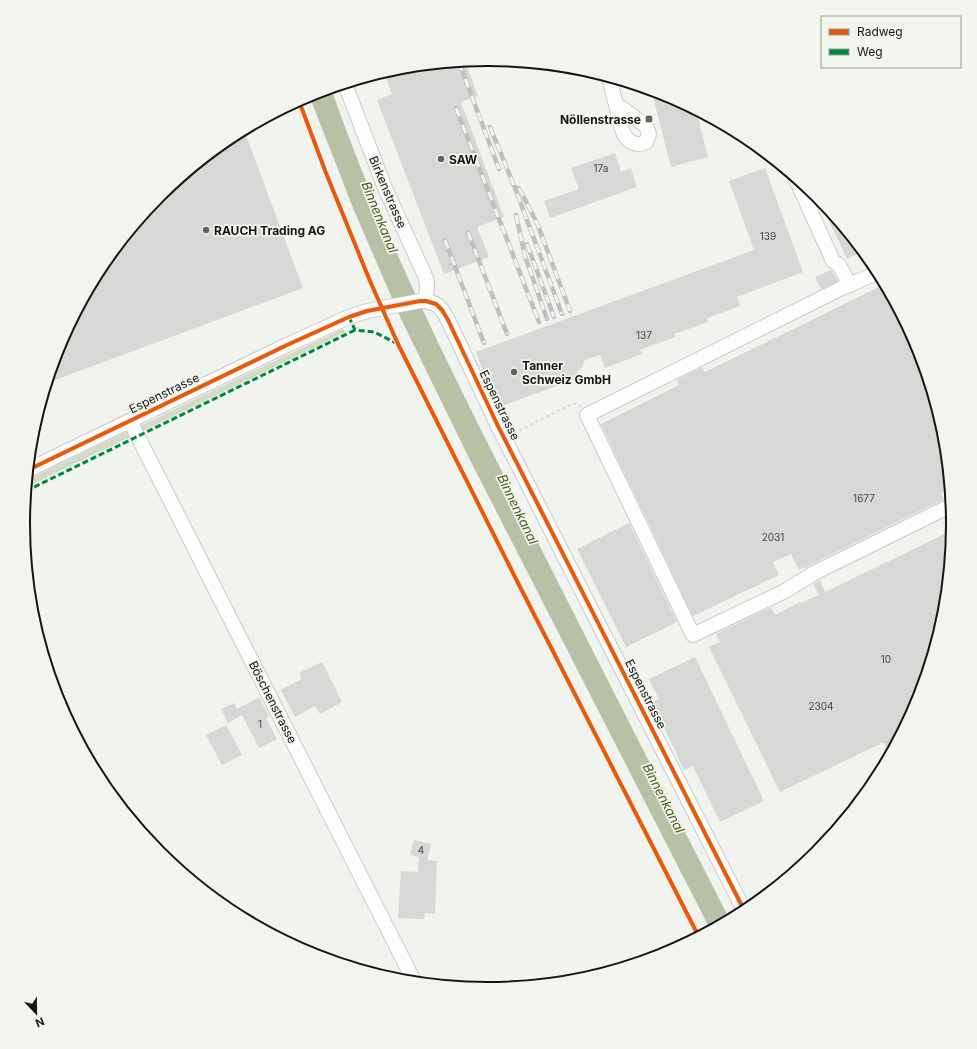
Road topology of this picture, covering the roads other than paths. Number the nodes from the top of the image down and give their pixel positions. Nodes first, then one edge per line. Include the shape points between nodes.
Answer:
1 (611, 83) edge
2 (347, 88) edge
3 (616, 104) dead end
4 (800, 188) edge
5 (873, 275) edge
6 (850, 285) junction
7 (431, 303) junction
8 (130, 421) junction
9 (34, 467) edge
10 (946, 508) edge
11 (743, 906) edge
12 (411, 976) edge

1 - 3 street
2 - 7 street, Birkenstrasse via 385,188 423,271
4 - 6 street via 833,260 839,265
5 - 6 street
6 - 10 street via 587,414 693,635
7 - 8 street, Espenstrasse via 415,301 349,317
7 - 11 street, Espenstrasse via 442,310 448,320 504,438
8 - 9 street, Espenstrasse
8 - 12 street, Böschenstrasse

